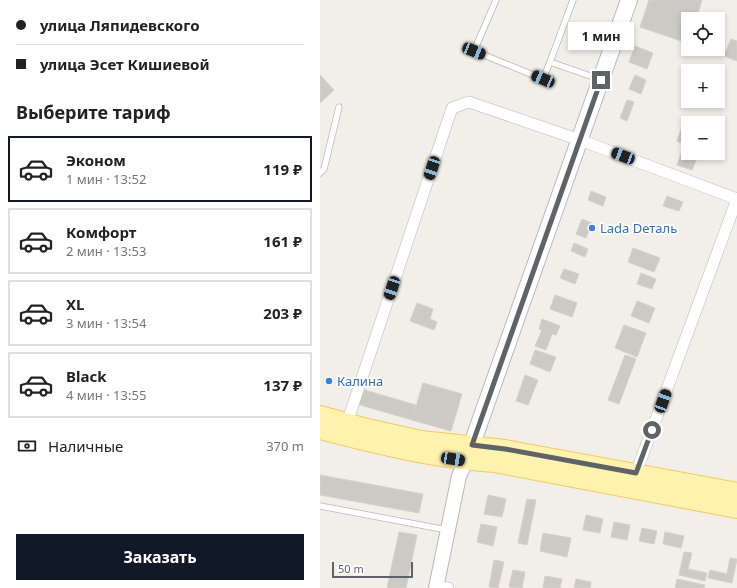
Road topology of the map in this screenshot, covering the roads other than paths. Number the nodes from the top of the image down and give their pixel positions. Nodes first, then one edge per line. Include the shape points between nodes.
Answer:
1 (496, 0) edge
2 (573, 0) edge
3 (629, 0) edge
4 (550, 62) junction
5 (601, 80) junction
6 (338, 107) dead end
7 (580, 140) junction
8 (320, 172) edge
9 (737, 199) edge
10 (320, 415) edge
11 (347, 422) junction
12 (320, 430) edge
13 (469, 453) junction
14 (636, 473) junction
15 (737, 492) edge
16 (320, 506) edge
17 (737, 509) edge
18 (448, 530) junction
19 (440, 587) edge

1 - 4 lane via 474,51 543,79
2 - 4 lane
3 - 5 main road
4 - 5 lane
5 - 7 main road
6 - 8 lane via 324,169
7 - 9 street
7 - 11 street via 469,102 452,108
7 - 13 main road
9 - 14 street
10 - 11 main road
11 - 13 main road
12 - 13 main road via 417,453
13 - 14 main road via 505,449
13 - 17 main road via 494,463
13 - 18 street via 459,476
14 - 15 main road
16 - 18 lane
18 - 19 street

